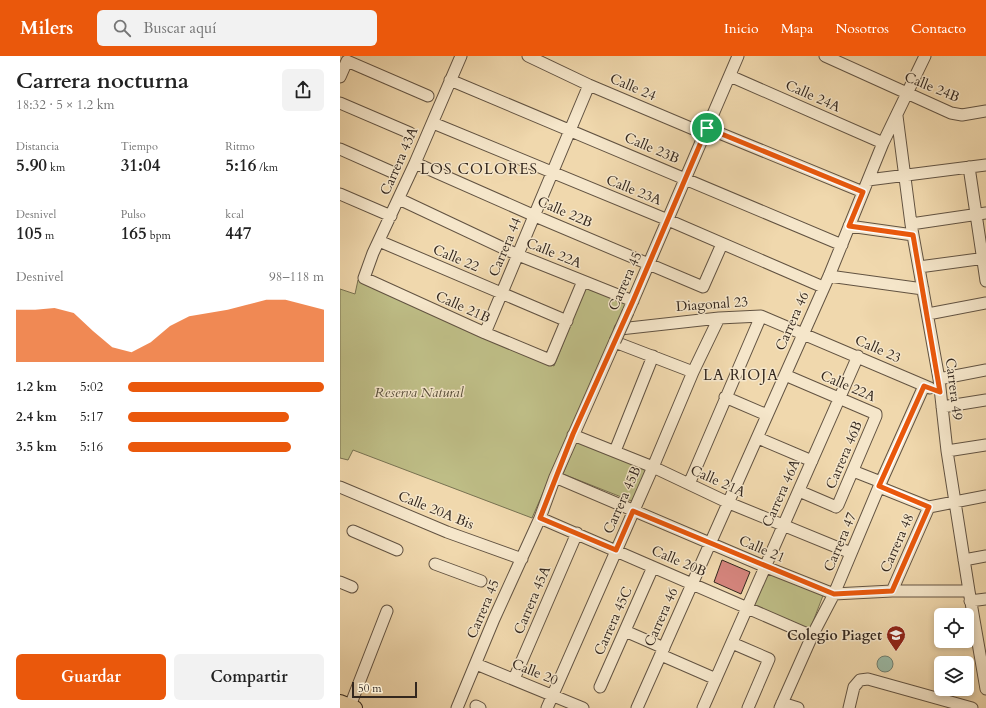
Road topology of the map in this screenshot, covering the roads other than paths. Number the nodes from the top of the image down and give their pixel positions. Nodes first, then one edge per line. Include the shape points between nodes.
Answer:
1 (528, 56) edge
2 (738, 56) edge
3 (825, 56) edge
4 (925, 56) edge
5 (459, 57) edge
6 (730, 76) junction
7 (340, 77) edge
8 (450, 80) junction
9 (589, 85) junction
10 (908, 94) junction
11 (428, 96) dead end
12 (340, 103) edge
13 (986, 111) edge
14 (897, 116) junction
15 (433, 123) junction
16 (571, 130) junction
17 (706, 131) junction
18 (410, 133) dead end
19 (883, 144) junction
20 (340, 149) edge
21 (416, 163) junction
22 (986, 165) edge
23 (969, 167) junction
24 (392, 172) dead end
25 (553, 173) junction
26 (905, 175) junction
27 (686, 179) junction
28 (868, 180) junction
29 (863, 192) junction
30 (340, 194) edge
31 (399, 199) junction
32 (981, 214) edge
33 (391, 216) junction
34 (534, 216) junction
35 (668, 220) junction
36 (849, 226) junction
37 (912, 230) junction
38 (378, 241) junction
39 (722, 244) junction
40 (842, 245) junction
41 (518, 255) junction
42 (984, 258) edge
43 (649, 264) junction
44 (919, 267) junction
45 (829, 276) junction
46 (364, 278) joint
47 (583, 281) junction
48 (986, 281) edge
49 (824, 287) junction
50 (923, 290) junction
51 (502, 294) junction
52 (633, 301) junction
53 (986, 303) edge
54 (928, 314) junction
55 (761, 316) junction
56 (720, 318) junction
57 (567, 321) junction
58 (620, 329) dead end
59 (485, 333) junction
60 (803, 333) junction
61 (615, 341) junction
62 (653, 356) junction
63 (858, 356) junction
64 (986, 370) edge
65 (693, 372) junction
66 (785, 375) junction
67 (939, 379) junction
68 (924, 386) junction
69 (940, 392) junction
70 (725, 397) junction
71 (840, 398) junction
72 (986, 400) edge
73 (942, 407) junction
74 (767, 415) junction
75 (876, 416) joint
76 (573, 434) junction
77 (758, 438) junction
78 (986, 445) edge
79 (947, 450) junction
80 (615, 451) junction
81 (812, 461) junction
82 (653, 467) junction
83 (853, 471) junction
84 (555, 477) junction
85 (689, 484) junction
86 (880, 484) junction
87 (340, 487) edge
88 (799, 491) junction
89 (986, 496) edge
90 (955, 501) junction
91 (729, 503) junction
92 (929, 507) junction
93 (633, 511) junction
94 (539, 520) junction
95 (784, 526) junction
96 (353, 531) dead end
97 (577, 533) junction
98 (711, 543) junction
99 (397, 550) dead end
100 (616, 550) junction
101 (851, 553) junction
102 (986, 556) edge
103 (522, 559) junction
104 (964, 560) junction
105 (435, 564) dead end
106 (653, 567) junction
107 (766, 567) junction
108 (481, 581) dead end
109 (340, 582) edge
110 (692, 583) junction
111 (352, 587) dead end
112 (892, 591) junction
113 (834, 594) junction
114 (969, 596) junction
115 (986, 599) edge
116 (748, 608) junction
117 (387, 611) dead end
118 (625, 631) junction
119 (812, 636) junction
120 (732, 643) junction
121 (662, 652) junction
122 (476, 664) junction
123 (514, 679) junction
124 (716, 679) junction
125 (600, 687) dead end
126 (986, 689) edge
127 (552, 695) junction
128 (348, 705) edge
129 (781, 705) edge
130 (457, 708) edge
131 (547, 708) edge
132 (583, 708) edge
133 (638, 708) edge
134 (703, 708) edge
135 (748, 708) edge
136 (798, 708) edge
137 (849, 708) edge
138 (972, 708) edge

1 - 9 street, Calle 24
2 - 6 street, Carrera 45
3 - 10 street, Calle 24B
4 - 10 street, Carrera 46
5 - 8 street, Carrera 43A
6 - 17 street, Carrera 45
6 - 19 street, Calle 24A
7 - 11 street via 348,62
8 - 15 street, Carrera 43A
8 - 16 street, Calle 23B
9 - 16 street, Carrera 44
9 - 17 street, Calle 24
10 - 13 street, Calle 24B via 951,113 962,115
10 - 14 street, Carrera 46
12 - 18 street
14 - 19 street, Carrera 46
14 - 26 street, Carrera 49
15 - 21 street, Carrera 43A
15 - 25 street, Calle 23A
16 - 25 street, Carrera 44
16 - 27 street, Calle 23B
17 - 27 street, Carrera 45
17 - 29 street, Calle 24
19 - 28 street, Carrera 46
20 - 24 street
21 - 31 street, Carrera 43A
21 - 34 street, Calle 22B
22 - 23 street
23 - 26 street
23 - 32 street
25 - 34 street, Carrera 44
25 - 35 street, Calle 23A
26 - 28 street
26 - 37 street, Carrera 49
27 - 35 street, Carrera 45
27 - 40 street, Calle 23B
28 - 29 street, Carrera 46
29 - 36 street, Carrera 46
30 - 33 street
31 - 33 street, Carrera 43A
31 - 41 street, Calle 22A
32 - 37 street
32 - 42 street
33 - 38 street, Carrera 43A
34 - 41 street, Carrera 44
34 - 43 street, Calle 22B
35 - 39 street, Calle 23A
35 - 43 street, Carrera 45
36 - 37 street
36 - 40 street, Carrera 46
37 - 44 street, Carrera 49
38 - 46 street, Carrera 43A
38 - 51 street, Calle 22
39 - 43 street, Calle 22B via 703,287
39 - 49 street, Calle 23A
40 - 45 street, Carrera 46
41 - 47 street, Calle 22A
41 - 51 street, Carrera 44
42 - 44 street
42 - 48 street
43 - 52 street, Carrera 45
44 - 50 street, Carrera 49
45 - 49 street, Carrera 46
45 - 50 street
46 - 59 street, Calle 21B
47 - 52 street, Calle 22A
47 - 57 street
49 - 60 street, Carrera 46
50 - 54 street, Carrera 49
51 - 57 street, Calle 22
51 - 59 street, Carrera 44
52 - 61 street, Carrera 45, bridge
53 - 54 street
54 - 67 street, Carrera 49
55 - 56 street, Diagonal 23
55 - 60 street, Diagonal 23
55 - 70 street
56 - 58 street, Diagonal 23
56 - 65 street, Carrera 45B
57 - 59 street, Calle 21B via 550,360
60 - 63 street, Calle 23
60 - 66 street, Carrera 46
61 - 62 street
61 - 76 street, Carrera 45
62 - 65 street
62 - 80 street
63 - 68 street, Calle 23
63 - 71 street, Carrera 46A
64 - 67 street
65 - 82 street, Carrera 45B
66 - 71 street, Calle 22A
66 - 74 street, Carrera 46
67 - 69 street, Carrera 49
68 - 69 street, Calle 23
68 - 86 street, Carrera 47
69 - 73 street, Carrera 49
70 - 74 street
70 - 85 street
71 - 75 street, Calle 22A via 873,412
71 - 81 street, Carrera 46A
72 - 73 street
73 - 79 street, Carrera 49
74 - 77 street, Carrera 46
75 - 83 street, Carrera 46B
76 - 80 street, Calle 21A
76 - 84 street, Carrera 45
77 - 81 street
77 - 91 street, Carrera 46
78 - 79 street
79 - 90 street, Carrera 49
80 - 82 street, Calle 21A
81 - 88 street, Carrera 46A
82 - 85 street, Calle 21A
82 - 93 street, Carrera 45B
83 - 86 street
83 - 88 street, Carrera 46B via 836,506
84 - 93 street, Calle 21
84 - 94 street, Carrera 45
85 - 91 street, Calle 21A
86 - 92 street
86 - 101 street, Carrera 47
87 - 103 street, Calle 20A Bis via 448,532
88 - 95 street, Carrera 46A
89 - 90 street
90 - 92 street
90 - 104 street, Carrera 49
91 - 95 street, Calle 21A
91 - 98 street, Carrera 46
92 - 112 street, Carrera 48
93 - 98 street, Calle 21
93 - 100 street, Carrera 45B
94 - 97 street, Calle 20B
94 - 103 street, Carrera 45
95 - 101 street, Calle 21A
95 - 107 street, Carrera 46A
96 - 99 street
97 - 100 street, Calle 20B
97 - 123 street, Carrera 45A
98 - 107 street, Calle 21
98 - 110 street, Carrera 46
100 - 106 street, Calle 20B
100 - 127 street, Carrera 45B
101 - 113 street, Carrera 47
102 - 104 street
103 - 122 street, Carrera 45
104 - 114 street, Carrera 49
105 - 108 street
106 - 110 street, Calle 20B
106 - 118 street, Carrera 45C
107 - 113 street, Calle 21
107 - 116 street, Carrera 46A
109 - 111 street
110 - 116 street, Calle 20B
110 - 121 street, Carrera 46
112 - 113 street, Calle 21
112 - 114 street, Calle 21
113 - 119 street, Carrera 47
114 - 115 street, Calle 21
114 - 126 street, Carrera 49
116 - 119 street, Calle 20B
116 - 120 street, Carrera 46A
117 - 128 street
118 - 121 street
118 - 125 street, Carrera 45C
119 - 129 street, Carrera 47
120 - 124 street, Carrera 46A
120 - 135 street via 769,659
121 - 124 street
121 - 133 street, Carrera 46
122 - 123 street, Calle 20
122 - 130 street, Carrera 45
123 - 127 street, Calle 20
124 - 134 street, Carrera 46A
127 - 131 street, Carrera 45B
127 - 132 street, Calle 20
129 - 136 street
137 - 138 street via 854,687 860,680 868,679

